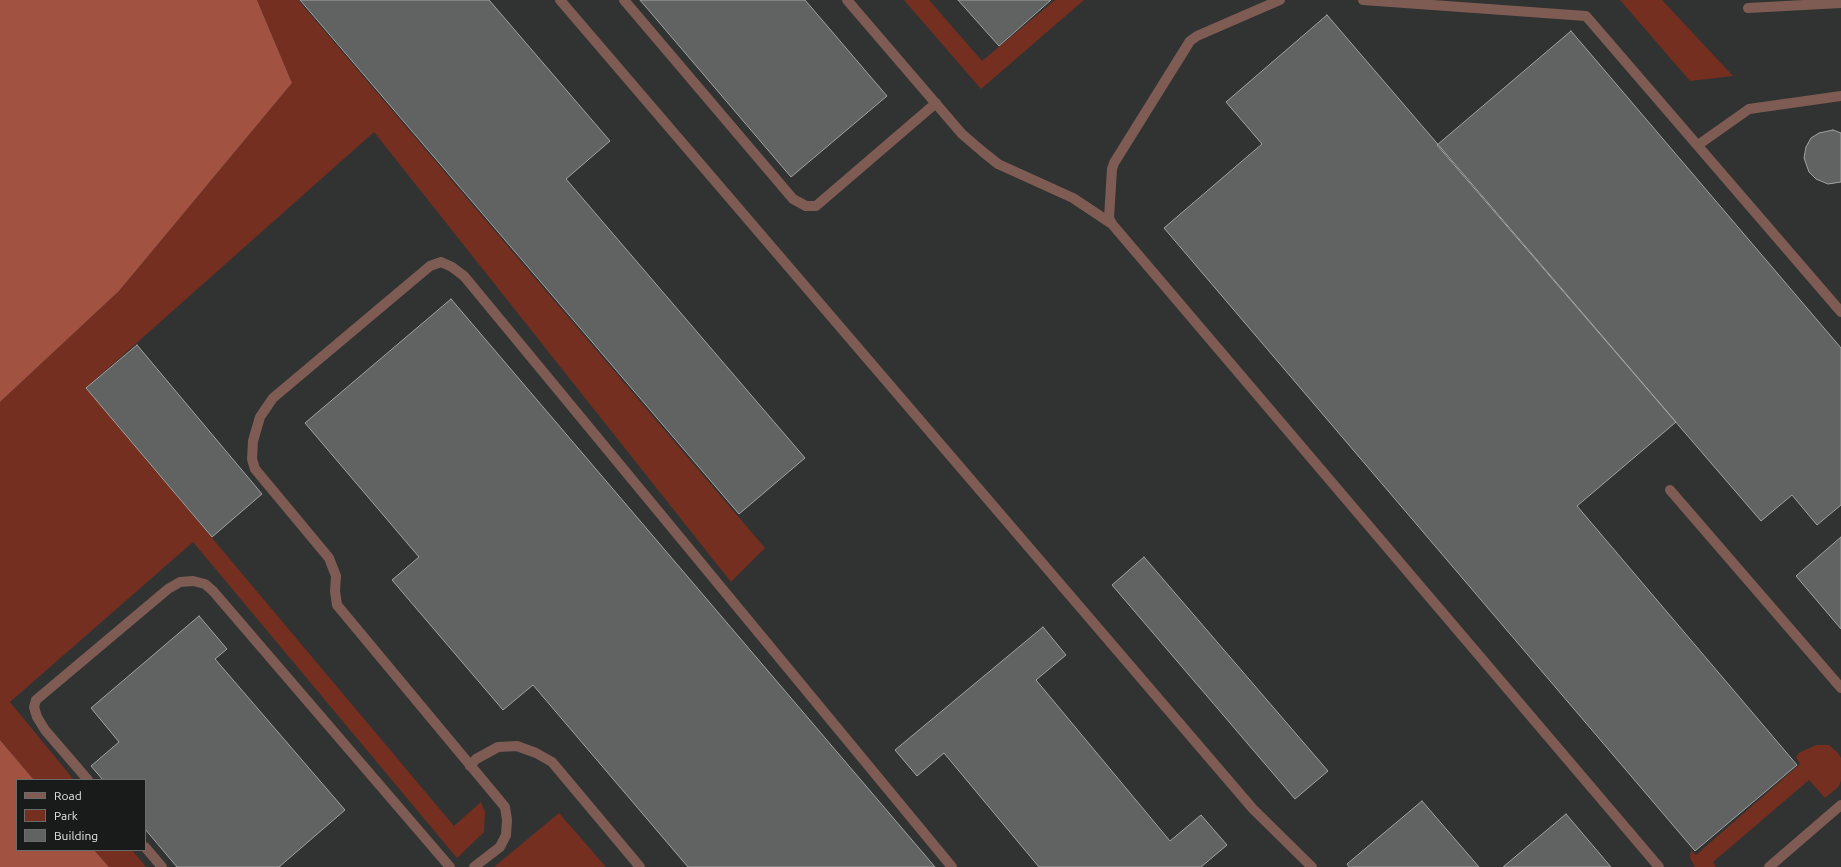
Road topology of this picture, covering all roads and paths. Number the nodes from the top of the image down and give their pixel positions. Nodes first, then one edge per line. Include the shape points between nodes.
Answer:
1 (560, 0) edge
2 (624, 0) edge
3 (847, 0) edge
4 (1280, 0) edge
5 (1363, 0) edge
6 (1841, 3) edge
7 (1748, 8) dead end
8 (1841, 96) edge
9 (936, 103) junction
10 (1698, 145) junction
11 (1112, 224) junction
12 (1841, 312) edge
13 (1670, 490) dead end
14 (1841, 688) edge
15 (470, 766) junction
16 (87, 779) edge
17 (1841, 805) edge
18 (146, 848) edge
19 (162, 867) edge
20 (450, 867) edge
21 (474, 867) edge
22 (640, 867) edge
23 (952, 867) edge
24 (1312, 867) edge
25 (1659, 867) edge
26 (1769, 867) edge

1 - 24 lane via 1253,809
2 - 9 lane via 794,199 806,206 816,206
3 - 9 lane
4 - 11 lane via 1190,41 1114,163 1110,218
5 - 10 lane via 1586,16
6 - 7 lane
8 - 10 lane via 1749,109
9 - 11 lane via 962,134 998,164 1073,198
10 - 12 lane
11 - 25 lane
13 - 14 lane
15 - 21 lane via 505,807 507,820 506,835 500,847
15 - 22 lane via 476,759 498,747 517,746 552,762
15 - 23 lane via 337,605 334,591 336,576 329,558 255,469 252,459 253,441 260,417 273,398 430,266 441,262 464,276
16 - 20 lane via 37,717 34,707 36,700 168,589 180,582 193,581 205,584 213,591
17 - 26 lane
18 - 19 lane

